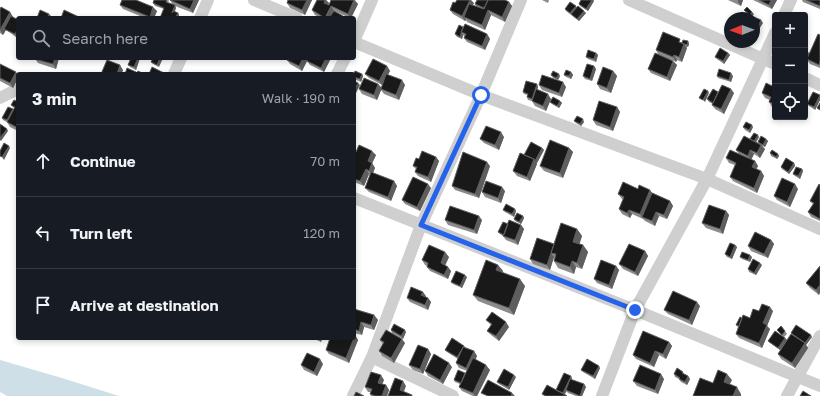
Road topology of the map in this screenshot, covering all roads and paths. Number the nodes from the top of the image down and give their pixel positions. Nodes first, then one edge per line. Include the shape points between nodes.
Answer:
1 (208, 0) edge
2 (254, 0) edge
3 (372, 0) edge
4 (521, 0) edge
5 (629, 0) edge
6 (791, 0) edge
7 (785, 12) edge
8 (201, 16) edge
9 (292, 16) edge
10 (356, 36) edge
11 (772, 39) edge
12 (356, 42) edge
13 (763, 58) junction
14 (180, 60) edge
15 (344, 60) edge
16 (772, 62) edge
17 (175, 72) edge
18 (338, 72) edge
19 (808, 79) edge
20 (820, 85) edge
21 (16, 90) edge
22 (481, 95) junction
23 (0, 98) edge
24 (707, 179) junction
25 (356, 199) edge
26 (421, 225) junction
27 (820, 229) edge
28 (635, 310) junction
29 (820, 336) edge
30 (372, 357) junction
31 (798, 378) junction
32 (820, 386) edge
33 (353, 396) edge
34 (453, 396) edge
35 (602, 396) edge
36 (787, 396) edge

1 - 8 street
2 - 9 street
3 - 10 street
4 - 22 street
5 - 13 street
6 - 7 street
11 - 13 street
12 - 22 street
13 - 16 street
13 - 24 street
14 - 17 street
15 - 18 street
19 - 20 street
21 - 23 street
22 - 24 street
22 - 26 street
24 - 27 street
24 - 28 street
25 - 26 street
26 - 28 street
26 - 30 street
28 - 31 street
28 - 35 street
29 - 31 street
30 - 33 street
30 - 34 street
31 - 32 street
31 - 36 street

